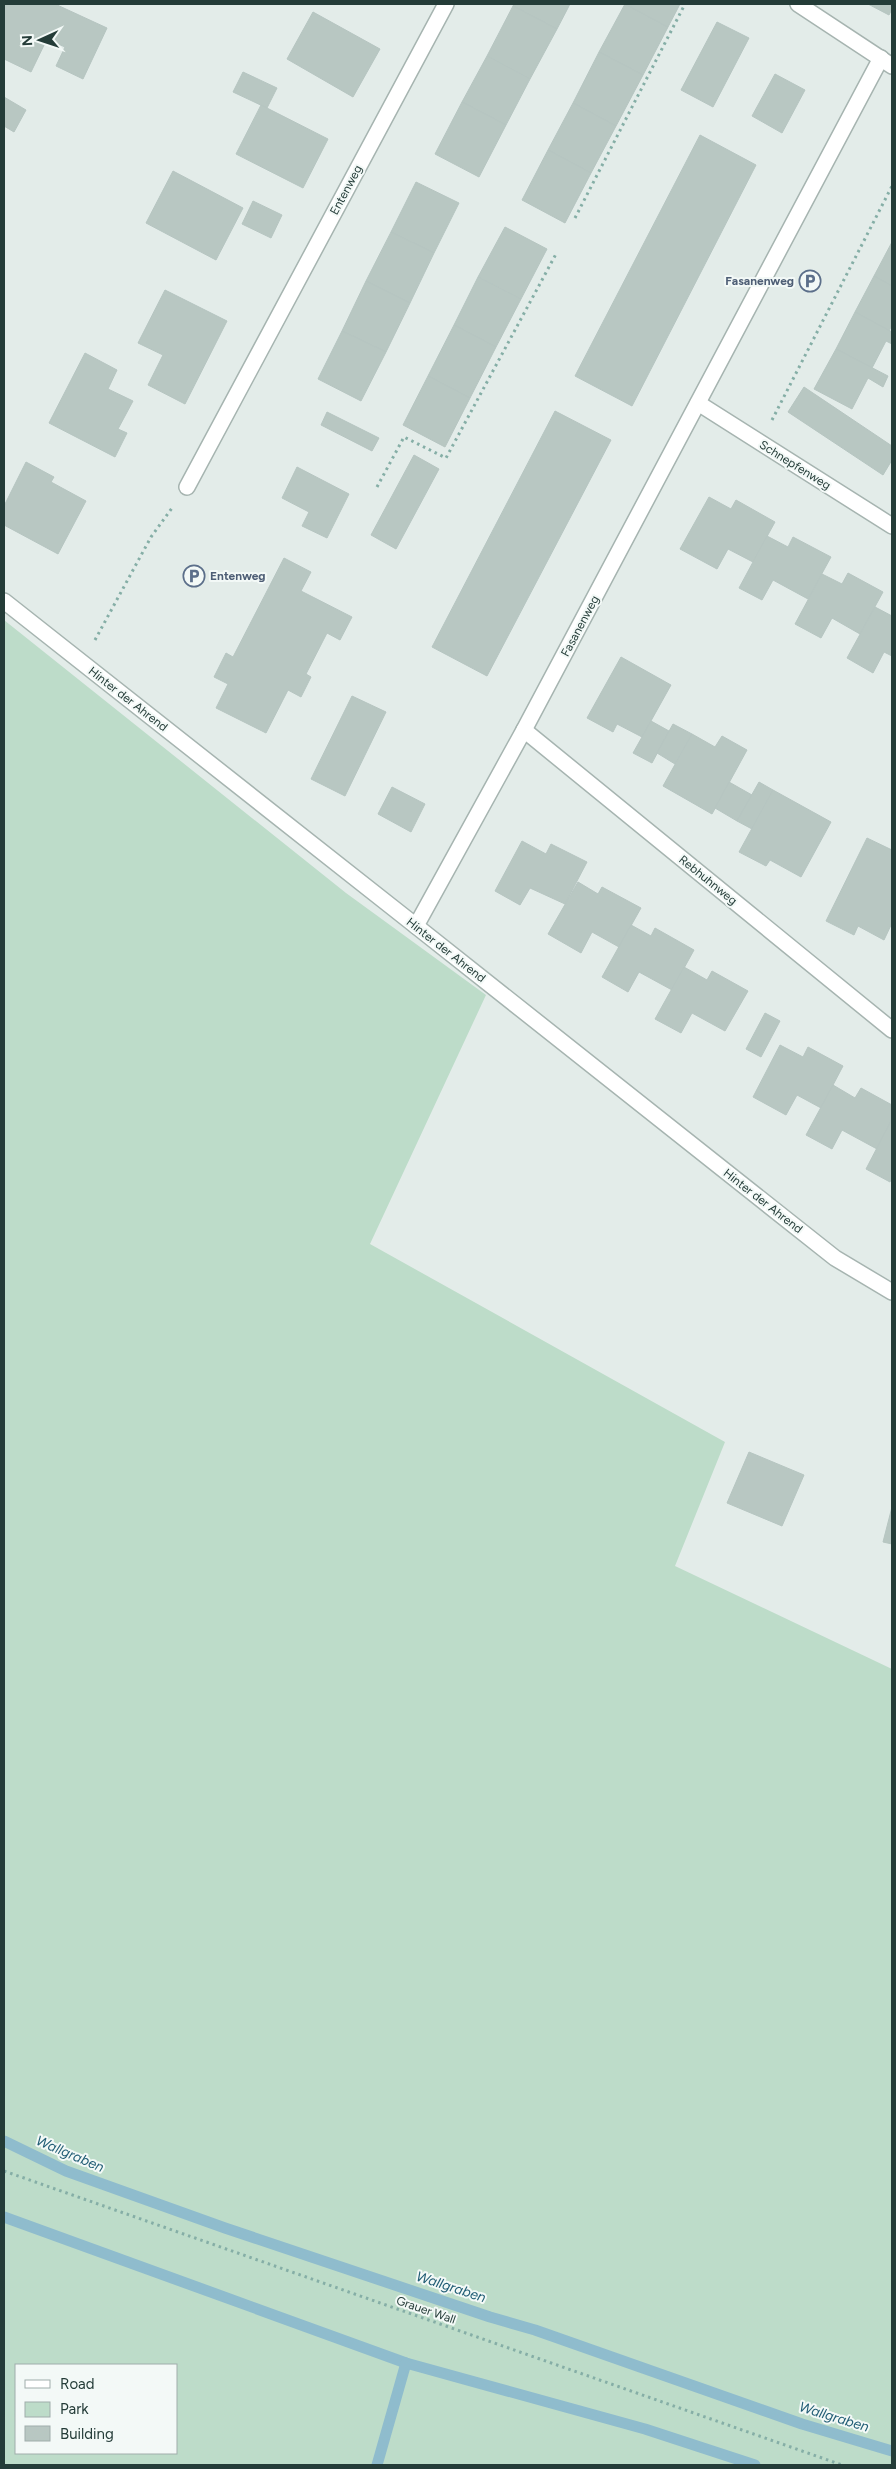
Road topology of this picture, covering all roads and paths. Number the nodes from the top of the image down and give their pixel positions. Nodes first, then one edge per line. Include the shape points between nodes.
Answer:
1 (446, 4) edge
2 (685, 4) edge
3 (798, 4) edge
4 (887, 62) edge
5 (892, 186) edge
6 (575, 218) dead end
7 (556, 254) dead end
8 (698, 403) junction
9 (761, 443) junction
10 (187, 487) joint
11 (377, 488) dead end
12 (892, 526) edge
13 (4, 601) edge
14 (82, 663) junction
15 (524, 730) junction
16 (416, 926) junction
17 (892, 1030) edge
18 (892, 1292) edge
19 (4, 2171) edge
20 (842, 2465) edge

1 - 10 street, Entenweg
2 - 6 path
3 - 4 street
4 - 8 street, Fasanenweg
5 - 9 path
7 - 11 path via 446,458 404,437
8 - 9 street, Schnepfenweg
8 - 15 street, Fasanenweg
9 - 12 street, Schnepfenweg
10 - 14 path via 151,537
13 - 14 street, Hinter der Ahrend
14 - 16 street, Hinter der Ahrend
15 - 16 street, Fasanenweg
15 - 17 street, Rebhuhnweg
16 - 18 street, Hinter der Ahrend via 835,1258
19 - 20 path, Grauer Wall

